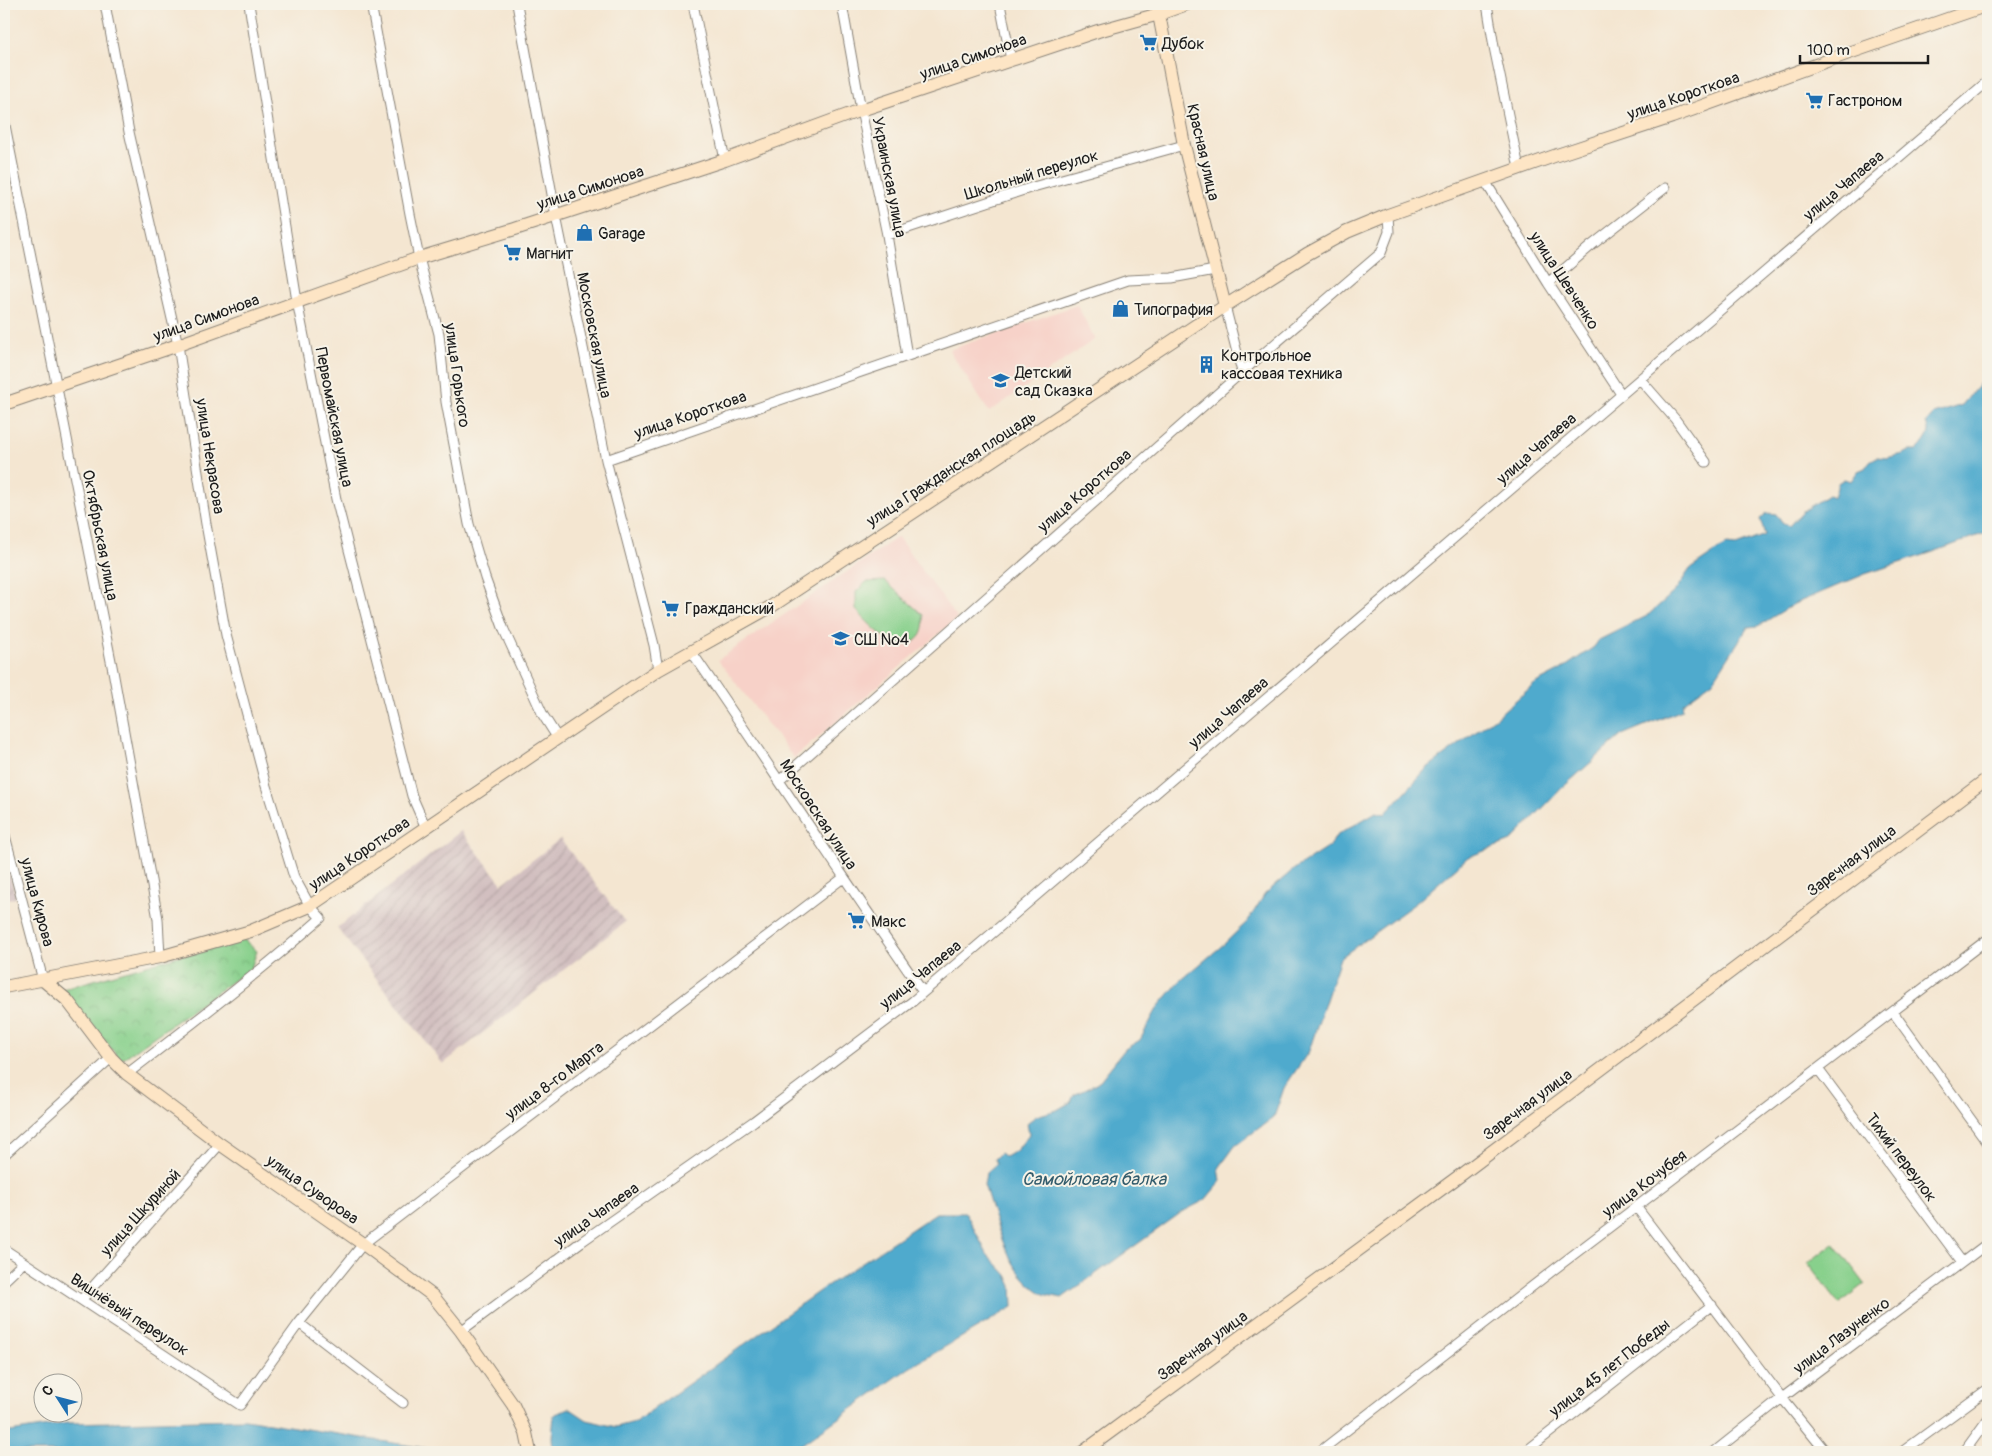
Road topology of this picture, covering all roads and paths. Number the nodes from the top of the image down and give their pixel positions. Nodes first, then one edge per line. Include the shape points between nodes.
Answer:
1 (105, 4) edge
2 (249, 4) edge
3 (372, 4) edge
4 (518, 4) edge
5 (693, 4) edge
6 (842, 4) edge
7 (1000, 4) edge
8 (1187, 4) edge
9 (1487, 4) edge
10 (1988, 5) edge
11 (1158, 9) edge
12 (1011, 60) junction
13 (1988, 81) edge
14 (862, 110) junction
15 (4, 120) edge
16 (1184, 144) junction
17 (725, 160) junction
18 (1519, 168) junction
19 (1485, 181) junction
20 (1665, 188) dead end
21 (1388, 215) junction
22 (556, 216) junction
23 (887, 235) junction
24 (419, 258) junction
25 (1215, 270) junction
26 (1548, 283) junction
27 (297, 301) junction
28 (1225, 306) junction
29 (178, 345) junction
30 (907, 356) junction
31 (1242, 372) junction
32 (1640, 379) junction
33 (55, 385) junction
34 (1622, 394) junction
35 (4, 404) edge
36 (606, 460) junction
37 (1706, 462) dead end
38 (691, 651) junction
39 (658, 670) junction
40 (557, 737) junction
41 (1988, 778) edge
42 (780, 780) junction
43 (426, 828) junction
44 (4, 832) edge
45 (843, 878) junction
46 (310, 906) junction
47 (1988, 939) edge
48 (160, 957) junction
49 (43, 980) junction
50 (4, 987) edge
51 (923, 992) junction
52 (1893, 1012) junction
53 (111, 1058) junction
54 (1818, 1069) junction
55 (127, 1074) junction
56 (1988, 1143) edge
57 (220, 1144) junction
58 (4, 1155) edge
59 (1637, 1208) junction
60 (1988, 1243) edge
61 (363, 1244) junction
62 (4, 1249) edge
63 (23, 1262) junction
64 (1962, 1262) junction
65 (4, 1281) edge
66 (82, 1300) junction
67 (1712, 1305) junction
68 (299, 1322) junction
69 (461, 1332) junction
70 (1988, 1389) edge
71 (1782, 1398) junction
72 (403, 1403) dead end
73 (240, 1405) joint
74 (1988, 1419) edge
75 (530, 1452) edge
76 (1083, 1452) edge
77 (1319, 1452) edge
78 (1525, 1452) edge
79 (1714, 1452) edge
80 (1826, 1452) edge
81 (1902, 1452) edge
82 (1964, 1452) edge

1 - 29 street, улица Некрасова via 136,161
2 - 27 street, Первомайская улица
3 - 24 street, улица Горького
4 - 22 street, Московская улица
5 - 17 street
6 - 14 street, Украинская улица
7 - 12 street
8 - 11 street, улица Симонова
9 - 18 street
10 - 18 street, улица Короткова
11 - 12 street, улица Симонова
11 - 16 street, Красная улица
12 - 14 street, улица Симонова
13 - 32 street, улица Чапаева
14 - 17 street, улица Симонова
14 - 23 street, Украинская улица
15 - 33 street, Октябрьская улица
16 - 23 street, Школьный переулок via 1033,187
16 - 25 street, Красная улица
17 - 22 street, улица Симонова
18 - 19 street, улица Короткова
19 - 21 street, улица Короткова
19 - 26 street, улица Шевченко
20 - 26 street
21 - 28 street, улица Короткова via 1346,232
21 - 31 street, улица Короткова via 1389,232 1381,253
22 - 24 street, улица Симонова
22 - 36 street, Московская улица
23 - 30 street, Украинская улица
24 - 27 street, улица Симонова
24 - 40 street, улица Горького via 439,334 448,411 469,524 504,630
25 - 28 street, Красная улица
25 - 30 street, улица Короткова via 1172,278 1128,280
26 - 34 street, улица Шевченко
27 - 29 street, улица Симонова
27 - 43 street, Первомайская улица via 336,499 412,796
28 - 31 street
28 - 38 street, улица Гражданская площадь via 778,602
29 - 33 street, улица Симонова
29 - 46 street, улица Некрасова via 226,635 280,834 294,877
30 - 36 street, улица Короткова
31 - 42 street, улица Короткова
32 - 34 street, улица Чапаева
32 - 37 street
33 - 35 street, улица Симонова
33 - 48 street, Октябрьская улица via 116,690 158,919
34 - 51 street, улица Чапаева
36 - 39 street, Московская улица
38 - 39 street, улица Короткова
38 - 42 street, Московская улица
39 - 40 street, улица Короткова
40 - 43 street, улица Короткова
41 - 76 street, Заречная улица via 1462,1174
42 - 45 street, Московская улица
43 - 46 street, улица Короткова
44 - 49 street, улица Кирова
45 - 51 street, Московская улица
45 - 61 street, улица 8-го Марта
46 - 48 street, улица Короткова via 250,931
46 - 55 street, улица Некрасова via 321,918 217,1006
47 - 52 street, улица Кочубея
48 - 49 street, улица Короткова
49 - 50 street, улица Короткова
49 - 53 street, улица Суворова via 67,1000
51 - 69 street, улица Чапаева via 754,1121 581,1242
52 - 54 street, улица Кочубея
52 - 56 street
53 - 55 street, улица Суворова
53 - 58 street
54 - 59 street, улица Кочубея
54 - 64 street, Тихий переулок
55 - 57 street, улица Суворова
57 - 61 street, улица Суворова
57 - 66 street, улица Шкуриной
59 - 67 street
59 - 77 street, улица Кочубея
60 - 64 street, улица Лазуненко
61 - 68 street, улица 8-го Марта
61 - 69 street, улица Суворова via 433,1296
62 - 63 street, Вишнёвый переулок
63 - 65 street
63 - 66 street, Вишнёвый переулок
64 - 71 street, улица Лазуненко
66 - 73 street, Вишнёвый переулок
67 - 71 street
67 - 78 street, улица 45 лет Победы
68 - 72 street
68 - 73 street, улица 8-го Марта
69 - 75 street, улица Суворова via 512,1405 526,1433
70 - 81 street
71 - 79 street, улица Лазуненко
71 - 80 street
74 - 82 street

